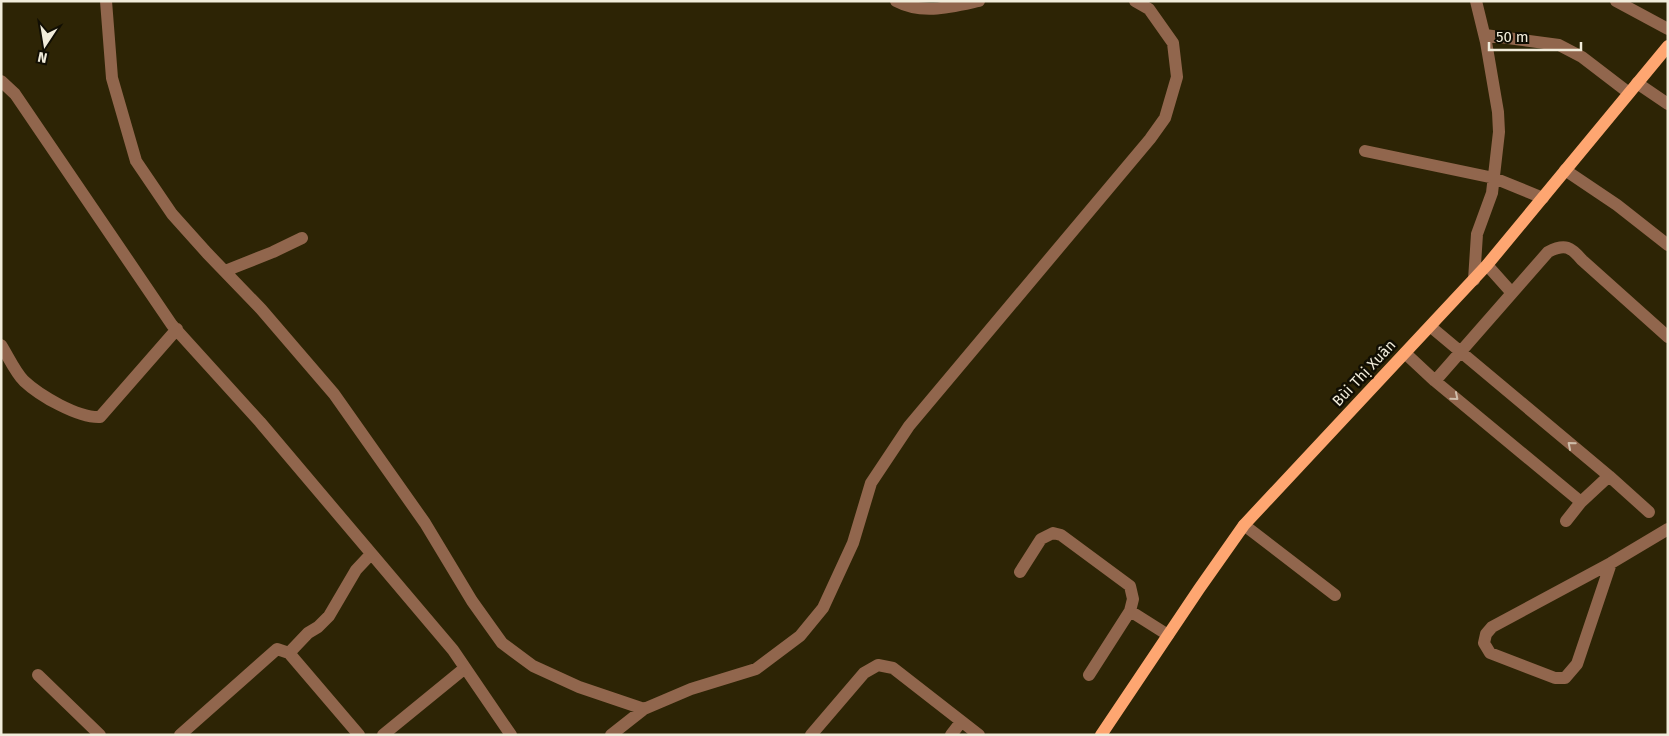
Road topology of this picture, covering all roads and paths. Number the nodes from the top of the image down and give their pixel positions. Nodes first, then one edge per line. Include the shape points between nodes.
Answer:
1 (106, 1) edge
2 (896, 1) edge
3 (979, 1) edge
4 (1135, 1) edge
5 (1476, 1) edge
6 (1616, 1) edge
7 (1668, 30) edge
8 (1484, 34) junction
9 (1665, 54) edge
10 (1, 81) edge
11 (1637, 82) junction
12 (1629, 93) junction
13 (1668, 104) edge
14 (1365, 151) dead end
15 (1565, 170) junction
16 (1494, 178) junction
17 (1543, 198) junction
18 (302, 238) dead end
19 (1668, 245) edge
20 (1487, 266) junction
21 (225, 271) junction
22 (1474, 280) junction
23 (1512, 293) junction
24 (1431, 327) junction
25 (177, 329) junction
26 (1668, 337) edge
27 (1, 345) edge
28 (1461, 352) junction
29 (1405, 353) junction
30 (1436, 381) junction
31 (1609, 476) junction
32 (1581, 502) junction
33 (1649, 512) dead end
34 (1566, 521) dead end
35 (1244, 525) junction
36 (1668, 529) edge
37 (371, 554) junction
38 (1612, 563) junction
39 (1020, 572) dead end
40 (1335, 595) dead end
41 (1130, 611) junction
42 (1168, 635) junction
43 (289, 653) junction
44 (465, 668) junction
45 (38, 675) dead end
46 (1090, 675) dead end
47 (644, 709) junction
48 (961, 722) junction
49 (100, 735) edge
50 (180, 735) edge
51 (360, 735) edge
52 (383, 735) edge
53 (511, 735) edge
54 (612, 735) edge
55 (810, 735) edge
56 (951, 735) edge
57 (979, 735) edge
58 (1102, 735) edge

1 - 21 street via 112,78 136,161 172,214
2 - 3 street via 906,7 938,9
4 - 47 street via 1149,10 1173,43 1177,77 1166,118 909,426 871,483 852,543 824,608 800,636 756,669 691,689
5 - 8 street
6 - 7 street
8 - 12 street via 1559,45 1582,56
8 - 16 street via 1498,112
9 - 11 main road, Bùi Thị Xuân
10 - 25 street via 15,94
11 - 12 main road, Bùi Thị Xuân
11 - 13 street
12 - 15 main road, Bùi Thị Xuân
14 - 16 street
15 - 17 main road, Bùi Thị Xuân
15 - 19 street
16 - 17 street
16 - 22 street via 1477,234
17 - 20 main road, Bùi Thị Xuân
18 - 21 street
20 - 22 main road, Bùi Thị Xuân
20 - 23 street
21 - 47 street via 334,394 425,524 502,643 534,666 579,687
22 - 24 main road, Bùi Thị Xuân
23 - 26 street via 1548,252 1569,247
23 - 28 street
24 - 28 street
24 - 29 main road, Bùi Thị Xuân
25 - 27 street via 100,417 86,416 50,400 23,380
25 - 37 street
28 - 30 street
31 -> 28 street
29 - 30 street
29 - 35 main road, Bùi Thị Xuân
30 -> 32 street
31 - 32 street
31 - 33 street
32 - 34 street
35 - 40 street
35 - 42 main road, Bùi Thị Xuân
36 - 38 street
37 - 43 street via 356,570 329,616
37 - 44 street
38 - 38 street via 1577,664 1565,678 1555,678 1490,653 1484,642 1492,627
39 - 41 street via 1041,539 1053,533 1061,535 1130,586 1133,599
41 - 42 street
41 - 46 street
42 - 58 main road, Bùi Thị Xuân
43 - 50 street via 280,649 273,651
43 - 51 street
44 - 52 street
44 - 53 street
45 - 49 street
47 - 54 street
48 - 55 street via 893,668 878,665 864,673
48 - 56 street
48 - 57 street

